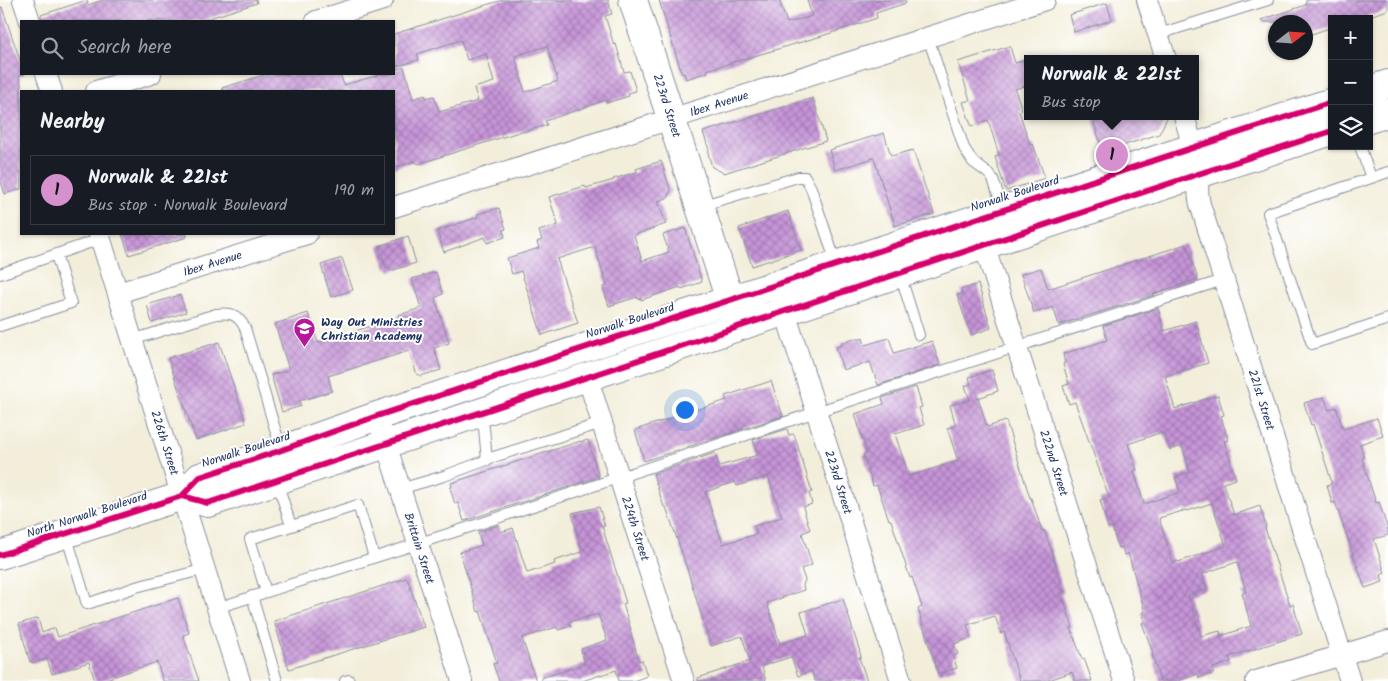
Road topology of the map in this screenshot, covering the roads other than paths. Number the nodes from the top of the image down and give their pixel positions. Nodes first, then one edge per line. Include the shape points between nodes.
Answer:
1 (23, 0) edge
2 (383, 0) edge
3 (634, 0) edge
4 (1045, 0) edge
5 (1147, 0) edge
6 (1268, 0) edge
7 (30, 20) edge
8 (319, 20) edge
9 (1158, 34) junction
10 (928, 37) junction
11 (1165, 55) edge
12 (46, 75) edge
13 (148, 75) edge
14 (1388, 84) edge
15 (1373, 89) edge
16 (52, 90) edge
17 (99, 90) edge
18 (1328, 103) edge
19 (1388, 113) edge
20 (1373, 118) edge
21 (671, 119) junction
22 (1185, 120) edge
23 (1328, 132) edge
24 (1193, 147) junction
25 (1361, 150) edge
26 (1388, 172) edge
27 (1198, 174) junction
28 (1371, 178) junction
29 (395, 206) edge
30 (699, 206) junction
31 (1003, 210) junction
32 (304, 235) edge
33 (100, 236) edge
34 (984, 245) junction
35 (56, 255) junction
36 (837, 264) junction
37 (899, 273) junction
38 (0, 274) edge
39 (1223, 280) junction
40 (776, 285) junction
41 (118, 294) junction
42 (730, 300) junction
43 (785, 311) junction
44 (1388, 319) edge
45 (0, 326) edge
46 (738, 326) junction
47 (919, 335) dead end
48 (132, 340) junction
49 (1017, 348) junction
50 (587, 376) junction
51 (816, 412) junction
52 (478, 413) junction
53 (377, 416) junction
54 (602, 423) junction
55 (385, 444) junction
56 (282, 450) junction
57 (487, 459) junction
58 (619, 477) junction
59 (276, 480) junction
60 (400, 489) junction
61 (182, 496) junction
62 (291, 526) junction
63 (66, 534) junction
64 (418, 543) junction
65 (0, 555) edge
66 (374, 558) junction
67 (204, 569) junction
68 (266, 592) junction
69 (252, 596) junction
70 (217, 608) junction
71 (1388, 641) edge
72 (1341, 654) junction
73 (240, 681) edge
74 (277, 681) edge
75 (462, 681) edge
76 (684, 681) edge
77 (901, 681) edge
78 (1124, 681) edge
79 (1256, 681) edge
80 (1350, 681) edge

1 - 7 street
2 - 8 street
3 - 21 main road, 223rd Street
4 - 10 street, Ibex Avenue
5 - 9 street
6 - 9 lane
9 - 11 street
10 - 21 street, Ibex Avenue
10 - 31 lane via 964,148 973,162 993,179
12 - 16 street
13 - 17 street
14 - 15 main road
18 - 24 main road, Norwalk Boulevard
19 - 20 main road
21 - 29 street, Ibex Avenue
21 - 30 main road, 223rd Street
22 - 24 street, 221st Street
23 - 27 main road
24 - 27 street, 221st Street
24 - 31 main road, Norwalk Boulevard
25 - 28 lane
26 - 28 lane
27 - 34 main road
27 - 39 street, 221st Street via 1199,198
28 - 44 lane via 1268,213 1312,344
30 - 36 lane via 798,176 805,177
30 - 42 main road, 223rd Street
31 - 36 main road, Norwalk Boulevard
32 - 41 street, Ibex Avenue
33 - 35 lane
33 - 41 street, 226th Street
34 - 37 main road
34 - 49 street, 222nd Street
35 - 38 lane
35 - 45 lane via 71,303
36 - 40 main road, Norwalk Boulevard
37 - 43 main road
37 - 47 lane
39 - 49 lane
39 - 72 street, 221st Street
40 - 42 main road, Norwalk Boulevard
40 - 43 street, 223rd Street
41 - 48 street, 226th Street
42 - 46 main road, 223rd Street
42 - 53 main road, Norwalk Boulevard
43 - 46 main road
43 - 51 street, 223rd Street
46 - 50 main road
48 - 56 lane via 216,314 234,315 245,328
48 - 61 street, 226th Street
49 - 51 lane
49 - 78 street, 222nd Street
50 - 52 main road
50 - 54 street, 224th Street
51 - 58 lane
51 - 77 street, 223rd Street
52 - 55 main road
52 - 57 lane via 484,428
53 - 55 street, Brittain Street
53 - 56 main road, Norwalk Boulevard
54 - 57 lane
54 - 58 street, 224th Street
55 - 59 main road
55 - 60 street, Brittain Street
56 - 61 main road, Norwalk Boulevard via 200,477
57 - 60 lane
58 - 64 lane
58 - 76 street, 224th Street
59 - 61 main road via 208,503
59 - 62 lane
60 - 64 street, Brittain Street
61 - 63 main road, North Norwalk Boulevard
61 - 67 street, 226th Street
62 - 66 lane via 358,505
62 - 68 lane via 250,539
63 - 65 main road, North Norwalk Boulevard
63 - 67 lane via 87,604
64 - 66 lane
64 - 75 street, Brittain Street
66 - 68 lane
67 - 70 street, 226th Street
68 - 69 lane
69 - 70 lane
69 - 74 lane
70 - 73 street, 226th Street
71 - 72 street
72 - 79 street
72 - 80 street, 221st Street

